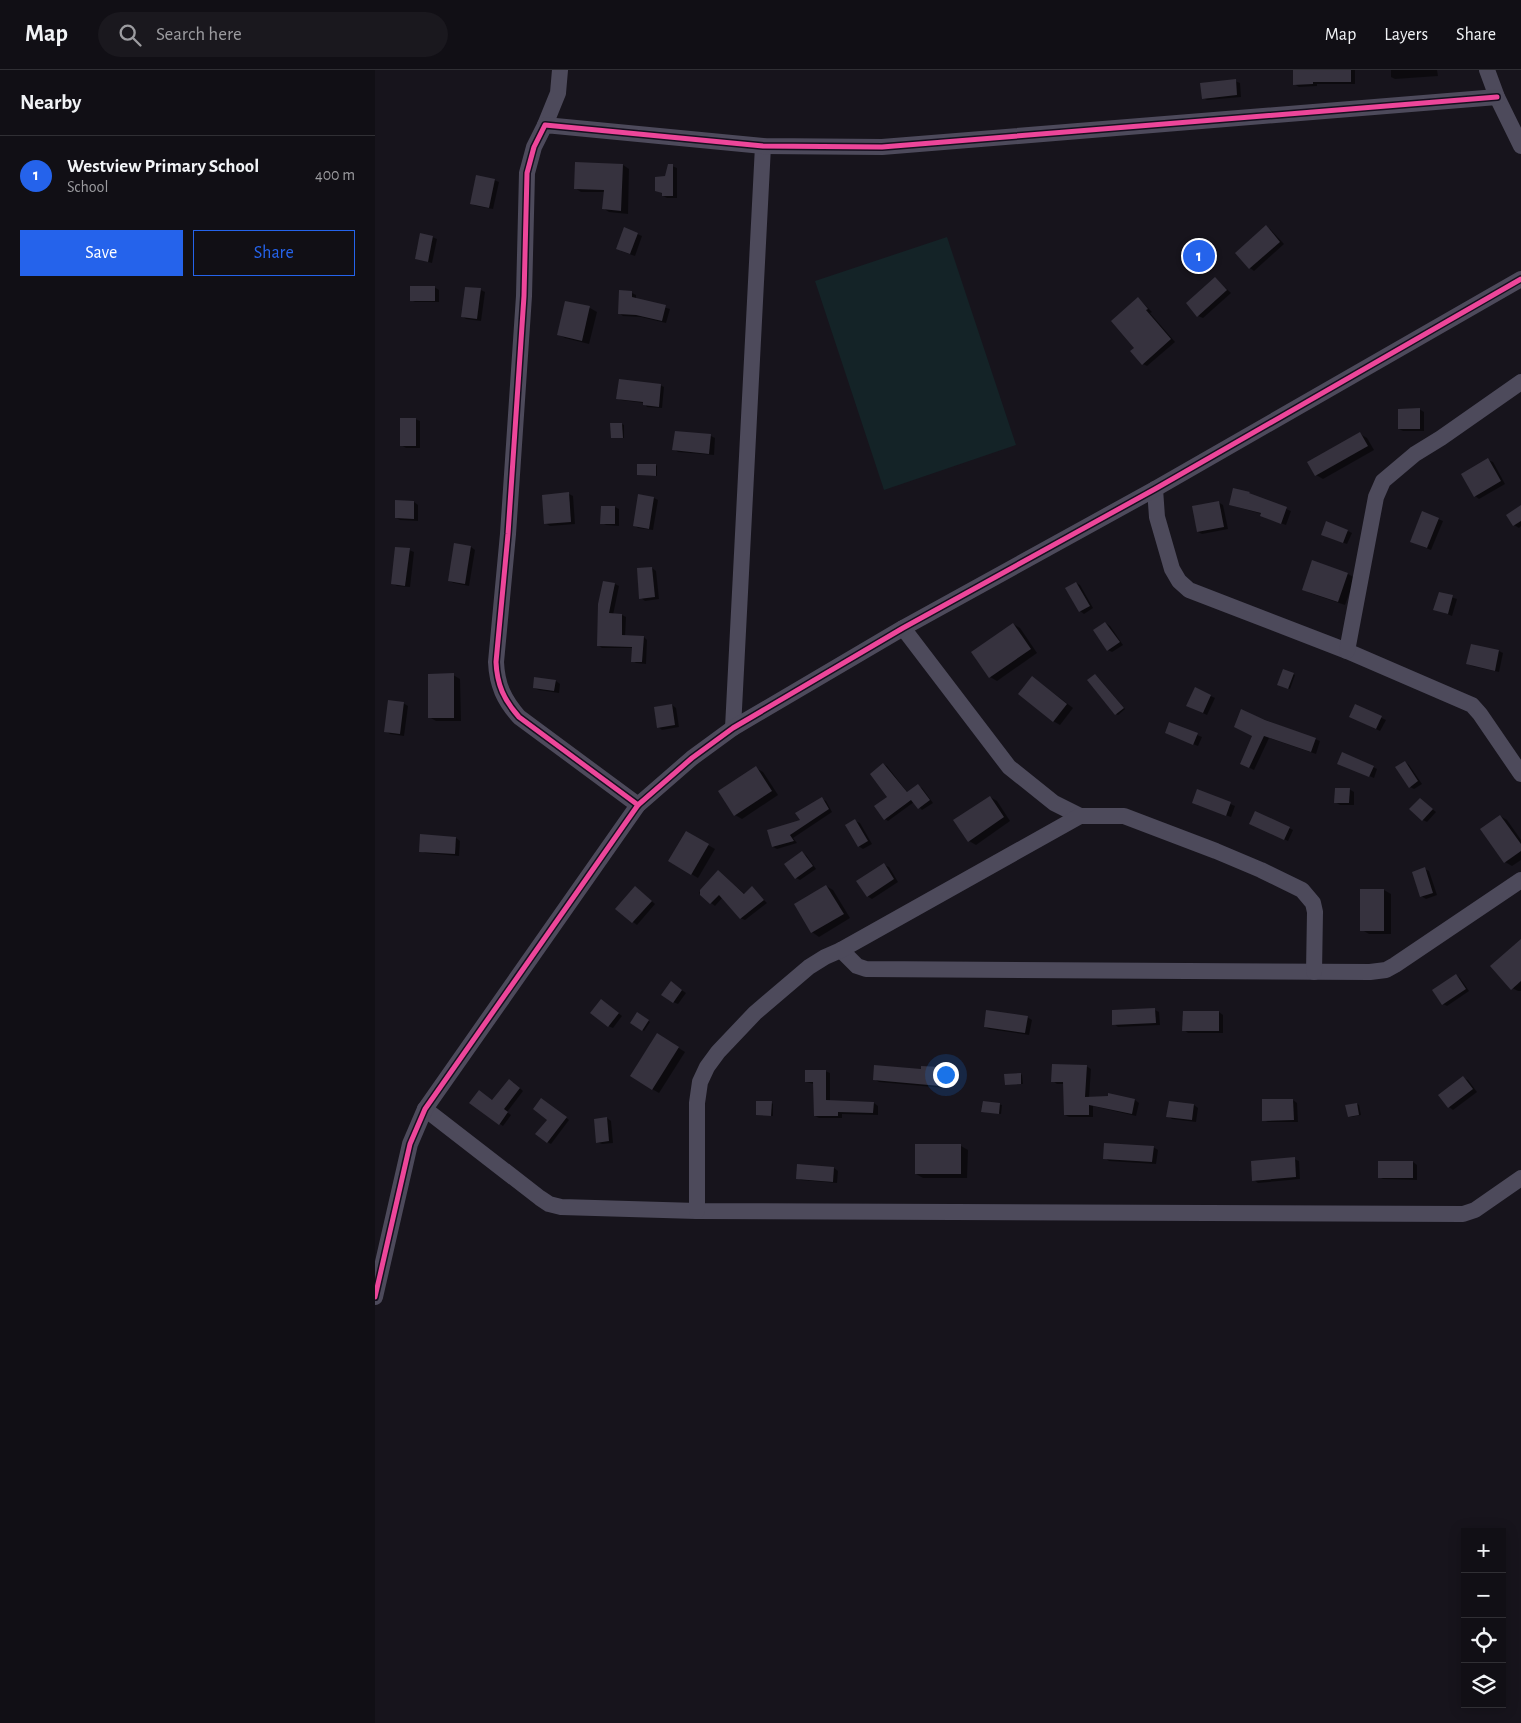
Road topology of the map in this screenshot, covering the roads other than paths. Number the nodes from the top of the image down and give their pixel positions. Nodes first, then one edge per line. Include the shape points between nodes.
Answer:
1 (560, 70) edge
2 (1487, 70) edge
3 (1497, 97) junction
4 (545, 125) junction
5 (763, 146) junction
6 (1521, 146) edge
7 (1521, 279) edge
8 (1521, 382) edge
9 (1155, 488) junction
10 (903, 628) junction
11 (1347, 651) junction
12 (733, 728) junction
13 (1521, 774) edge
14 (638, 805) junction
15 (1080, 816) junction
16 (1521, 880) edge
17 (841, 950) junction
18 (1314, 972) junction
19 (425, 1109) junction
20 (1521, 1178) edge
21 (697, 1211) junction
22 (375, 1297) edge

1 - 4 street via 558,93
2 - 3 street
3 - 5 street via 882,147
3 - 6 street
4 - 5 street
4 - 14 street via 534,147 527,173 524,296 497,676 507,704 519,717
5 - 12 street
7 - 9 street
8 - 11 street via 1415,454 1383,482 1376,497
9 - 10 street
9 - 11 street via 1157,517 1179,582 1189,590
10 - 12 street
10 - 15 street via 1009,767 1055,803
11 - 13 street via 1472,705
12 - 14 street via 692,758
14 - 19 street
15 - 17 street
15 - 18 street via 1124,816 1216,851 1302,890 1313,903 1315,912
16 - 18 street via 1386,970
17 - 18 street via 857,966 866,969
17 - 21 street via 809,967 755,1013 707,1067 697,1103
19 - 21 street via 549,1204
19 - 22 street via 410,1144
20 - 21 street via 1475,1210 1463,1214

